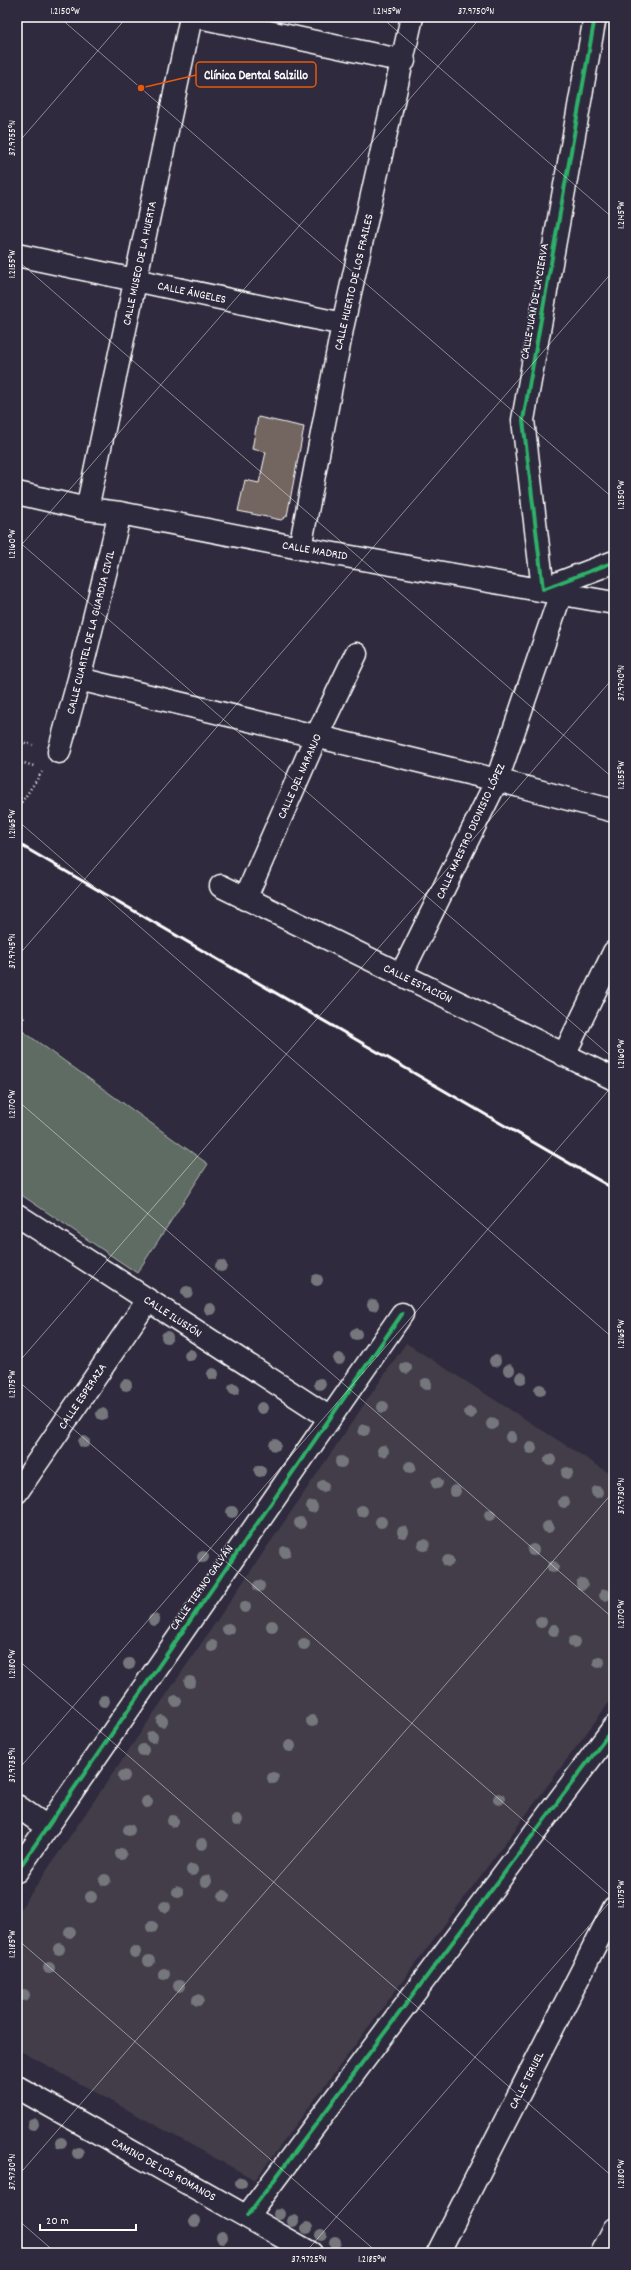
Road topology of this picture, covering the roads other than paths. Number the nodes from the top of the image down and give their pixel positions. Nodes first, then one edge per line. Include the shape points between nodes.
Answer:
1 (191, 17) edge
2 (200, 17) edge
3 (412, 17) edge
4 (595, 17) edge
5 (404, 60) junction
6 (17, 255) edge
7 (135, 280) junction
8 (343, 324) junction
9 (17, 493) edge
10 (87, 509) junction
11 (120, 513) junction
12 (300, 548) junction
13 (614, 562) edge
14 (552, 591) junction
15 (614, 603) edge
16 (356, 654) dead end
17 (79, 679) junction
18 (316, 737) junction
19 (59, 752) dead end
20 (497, 780) junction
21 (614, 812) edge
22 (221, 886) dead end
23 (245, 898) junction
24 (614, 952) edge
25 (401, 975) junction
26 (564, 1055) junction
27 (614, 1079) edge
28 (17, 1215) edge
29 (148, 1300) junction
30 (402, 1314) dead end
31 (330, 1418) junction
32 (21, 1479) edge
33 (614, 1727) edge
34 (17, 1806) edge
35 (47, 1827) junction
36 (17, 1871) edge
37 (614, 1908) edge
38 (17, 2087) edge
39 (247, 2216) junction
40 (614, 2229) edge
41 (311, 2253) edge
42 (438, 2253) edge
43 (602, 2253) edge

1 - 7 street, CALLE MUSEO DE LA HUERTA
2 - 5 street
3 - 5 street, CALLE HUERTO DE LOS FRAILES
4 - 14 street, CALLE JUAN DE LA CIERVA via 523,420
5 - 8 street, CALLE HUERTO DE LOS FRAILES
6 - 7 street, CALLE ÁNGELES
7 - 8 street, CALLE ÁNGELES
7 - 10 street, CALLE MUSEO DE LA HUERTA
8 - 12 street, CALLE HUERTO DE LOS FRAILES
9 - 10 street, CALLE MADRID
10 - 11 street, CALLE MADRID
11 - 12 street, CALLE MADRID
11 - 17 street, CALLE CUARTEL DE LA GUARDIA CIVIL
12 - 14 street, CALLE MADRID
13 - 14 street
14 - 15 street, CALLE MADRID
14 - 20 street, CALLE MAESTRO DIONISIO LÓPEZ
16 - 18 street, CALLE DEL NARANJO
17 - 18 street
17 - 19 street, CALLE CUARTEL DE LA GUARDIA CIVIL
18 - 20 street
18 - 23 street, CALLE DEL NARANJO
20 - 21 street
20 - 25 street, CALLE MAESTRO DIONISIO LÓPEZ
22 - 23 street, CALLE ESTACIÓN
23 - 25 street, CALLE ESTACIÓN
24 - 26 street
25 - 26 street, CALLE ESTACIÓN
26 - 27 street, CALLE ESTACIÓN
28 - 29 street, CALLE ILUSIÓN
29 - 31 street, CALLE ILUSIÓN
29 - 32 street, CALLE ESPERAZA
30 - 31 street, CALLE TIERNO GALVÁN
31 - 35 street, CALLE TIERNO GALVÁN
33 - 39 street
34 - 35 street
35 - 36 street, CALLE TIERNO GALVÁN
37 - 42 street, CALLE TERUEL
38 - 39 street, CAMINO DE LOS ROMANOS
39 - 41 street, CAMINO DE LOS ROMANOS
40 - 43 street

